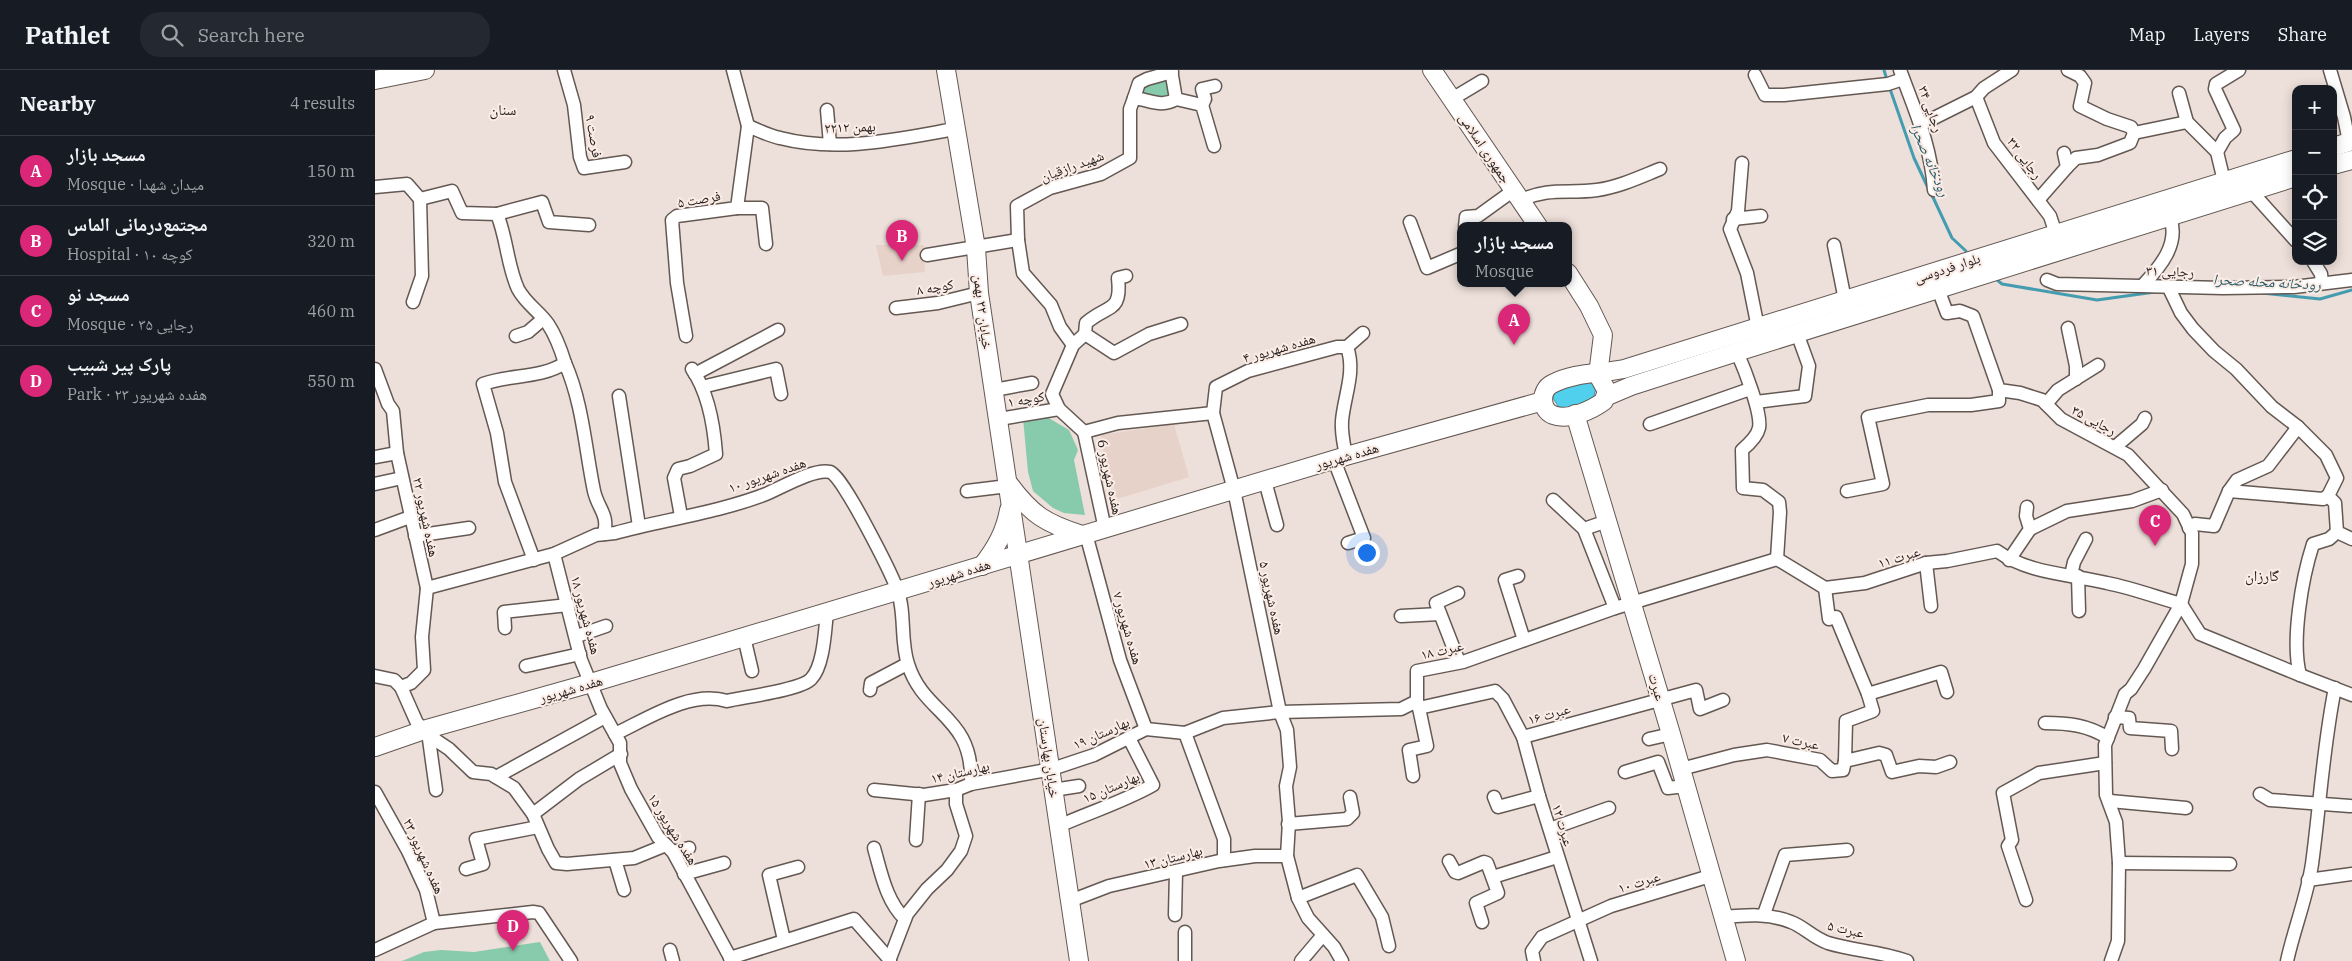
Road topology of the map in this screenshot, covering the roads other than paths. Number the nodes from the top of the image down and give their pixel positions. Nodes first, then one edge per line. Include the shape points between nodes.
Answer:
1 (425, 70) edge
2 (564, 70) edge
3 (733, 70) edge
4 (946, 70) edge
5 (1432, 70) edge
6 (2012, 70) edge
7 (2068, 70) edge
8 (2239, 70) edge
9 (2330, 70) edge
10 (1172, 71) edge
11 (1755, 76) dead end
12 (1902, 76) edge
13 (375, 80) edge
14 (1482, 81) dead end
15 (1215, 86) dead end
16 (2179, 92) dead end
17 (1975, 97) junction
18 (1134, 98) junction
19 (1176, 99) junction
20 (1452, 99) junction
21 (1202, 105) junction
22 (827, 110) dead end
23 (2187, 122) junction
24 (1922, 124) junction
25 (747, 126) junction
26 (955, 129) junction
27 (2134, 133) junction
28 (2345, 143) edge
29 (831, 144) junction
30 (1214, 146) dead end
31 (2217, 152) junction
32 (2064, 153) dead end
33 (2292, 160) edge
34 (2352, 160) edge
35 (625, 162) dead end
36 (1742, 163) dead end
37 (2337, 165) edge
38 (2067, 167) junction
39 (1660, 169) dead end
40 (2292, 178) edge
41 (2224, 181) junction
42 (375, 186) edge
43 (1934, 190) dead end
44 (2251, 191) junction
45 (1518, 195) junction
46 (420, 199) junction
47 (2038, 200) junction
48 (737, 208) junction
49 (497, 214) junction
50 (1761, 216) dead end
51 (2170, 216) junction
52 (1733, 219) junction
53 (1410, 222) dead end
54 (1465, 222) edge
55 (1535, 222) edge
56 (589, 225) dead end
57 (2056, 234) junction
58 (2292, 237) edge
59 (1018, 240) junction
60 (767, 244) dead end
61 (1834, 245) dead end
62 (976, 248) junction
63 (2060, 251) junction
64 (1457, 255) edge
65 (927, 256) dead end
66 (2315, 265) edge
67 (1126, 276) dead end
68 (1572, 279) edge
69 (2047, 280) dead end
70 (2352, 280) edge
71 (2322, 284) junction
72 (2143, 285) junction
73 (2168, 286) junction
74 (1938, 289) junction
75 (979, 294) junction
76 (1845, 300) junction
77 (413, 302) dead end
78 (896, 308) dead end
79 (543, 319) junction
80 (1181, 324) dead end
81 (1759, 328) junction
82 (2068, 328) dead end
83 (778, 330) dead end
84 (1363, 333) dead end
85 (1797, 333) junction
86 (1085, 334) junction
87 (516, 336) dead end
88 (686, 336) dead end
89 (1073, 345) junction
90 (1347, 347) junction
91 (1737, 352) junction
92 (565, 363) junction
93 (2098, 365) dead end
94 (375, 369) edge
95 (1598, 375) junction
96 (2076, 379) junction
97 (1032, 383) dead end
98 (702, 388) junction
99 (1750, 389) junction
100 (994, 390) junction
101 (1999, 390) junction
102 (781, 394) dead end
103 (619, 396) dead end
104 (1605, 397) junction
105 (1543, 401) junction
106 (1756, 402) junction
107 (2046, 404) junction
108 (1059, 409) junction
109 (1213, 413) junction
110 (1575, 414) junction
111 (2145, 418) dead end
112 (999, 420) junction
113 (1650, 424) dead end
114 (2298, 427) junction
115 (1085, 432) junction
116 (2115, 447) junction
117 (397, 452) junction
118 (375, 457) edge
119 (1340, 458) junction
120 (403, 478) junction
121 (1265, 480) junction
122 (375, 484) edge
123 (1234, 490) junction
124 (2162, 490) junction
125 (967, 491) dead end
126 (1009, 491) junction
127 (1847, 491) dead end
128 (2229, 491) junction
129 (2328, 496) junction
130 (1553, 500) dead end
131 (2027, 507) dead end
132 (681, 516) junction
133 (410, 517) junction
134 (1607, 521) junction
135 (1277, 525) dead end
136 (639, 526) junction
137 (469, 528) dead end
138 (1105, 528) junction
139 (2189, 528) junction
140 (2030, 529) junction
141 (375, 530) edge
142 (1584, 530) junction
143 (2337, 532) junction
144 (604, 534) junction
145 (1084, 535) junction
146 (415, 536) junction
147 (2086, 539) dead end
148 (2352, 539) edge
149 (1348, 543) dead end
150 (554, 554) junction
151 (1018, 554) junction
152 (1777, 559) junction
153 (534, 560) junction
154 (2009, 560) junction
155 (1926, 563) junction
156 (982, 566) junction
157 (1518, 576) dead end
158 (2075, 576) junction
159 (427, 588) junction
160 (1825, 588) junction
161 (898, 591) junction
162 (1458, 593) dead end
163 (1632, 604) junction
164 (2181, 604) junction
165 (568, 605) junction
166 (1931, 606) dead end
167 (1615, 608) junction
168 (2079, 611) dead end
169 (827, 612) junction
170 (1441, 614) junction
171 (1401, 616) dead end
172 (605, 626) dead end
173 (505, 628) dead end
174 (577, 636) junction
175 (744, 637) junction
176 (1524, 640) junction
177 (580, 654) junction
178 (1459, 662) junction
179 (907, 664) junction
180 (526, 666) dead end
181 (752, 671) dead end
182 (2300, 675) junction
183 (375, 676) edge
184 (591, 683) junction
185 (401, 687) junction
186 (2335, 688) junction
187 (870, 690) dead end
188 (1947, 692) dead end
189 (1868, 694) junction
190 (2352, 695) edge
191 (1660, 698) junction
192 (1723, 700) dead end
193 (1418, 704) junction
194 (1280, 712) junction
195 (605, 717) junction
196 (2115, 717) junction
197 (2045, 723) dead end
198 (427, 729) junction
199 (1146, 729) junction
200 (1185, 733) junction
201 (615, 734) junction
202 (1671, 734) junction
203 (1523, 737) junction
204 (1129, 738) junction
205 (2108, 738) junction
206 (1649, 739) dead end
207 (375, 747) edge
208 (2172, 749) dead end
209 (621, 754) junction
210 (1845, 761) junction
211 (1950, 762) dead end
212 (2105, 763) junction
213 (1052, 769) junction
214 (1681, 769) junction
215 (1625, 772) dead end
216 (1413, 776) dead end
217 (496, 777) junction
218 (971, 784) junction
219 (1079, 786) dead end
220 (1685, 786) junction
221 (437, 790) dead end
222 (873, 790) dead end
223 (956, 790) junction
224 (1053, 790) junction
225 (375, 792) edge
226 (919, 794) junction
227 (2260, 794) dead end
228 (1539, 796) junction
229 (1350, 797) dead end
230 (1494, 797) dead end
231 (2110, 801) junction
232 (2319, 804) junction
233 (2350, 806) dead end
234 (1609, 808) dead end
235 (2187, 808) dead end
236 (533, 814) junction
237 (1289, 824) junction
238 (1059, 826) junction
239 (538, 827) junction
240 (1550, 829) junction
241 (916, 840) dead end
242 (670, 848) junction
243 (689, 848) dead end
244 (874, 848) dead end
245 (1847, 850) dead end
246 (1287, 856) junction
247 (1557, 856) junction
248 (615, 860) junction
249 (1225, 860) junction
250 (1449, 861) dead end
251 (724, 863) dead end
252 (2119, 864) junction
253 (2230, 864) dead end
254 (798, 867) dead end
255 (466, 868) dead end
256 (1175, 872) junction
257 (684, 874) junction
258 (2352, 874) edge
259 (1710, 876) junction
260 (1493, 877) junction
261 (2308, 880) junction
262 (625, 890) dead end
263 (1298, 898) junction
264 (2026, 900) dead end
265 (1070, 901) junction
266 (1764, 914) junction
267 (1175, 915) dead end
268 (1723, 917) junction
269 (905, 919) junction
270 (1578, 921) junction
271 (1482, 922) dead end
272 (434, 924) junction
273 (1185, 932) dead end
274 (1323, 935) junction
275 (783, 940) junction
276 (1389, 946) dead end
277 (375, 950) edge
278 (731, 960) edge
279 (890, 960) edge
280 (2290, 960) edge
281 (571, 961) edge
282 (1079, 961) edge
283 (1185, 961) edge
284 (1301, 961) edge
285 (1342, 961) edge
286 (1534, 961) edge
287 (1591, 961) edge
288 (1736, 961) edge
289 (1907, 961) edge
290 (2111, 961) edge

1 - 13 main road
2 - 35 street, فرصت ۹ via 574,105 584,168
3 - 25 street, فرصت ۵
4 - 26 main road, خیابان ۲۲ بهمن
5 - 20 main road, جمهوری اسلامی
6 - 17 street
7 - 27 street via 2080,76 2085,83 2080,106 2131,127
8 - 31 street via 2216,84 2215,89 2234,130
9 - 28 street via 2345,117
10 - 18 street via 1139,83
10 - 19 street
11 - 12 street via 1765,95 1888,84
12 - 24 street, رجایی ۳۴
14 - 20 street
15 - 21 street via 1202,89 1205,98
16 - 23 street
17 - 24 street
17 - 47 street, رجایی ۳۲ via 2004,159
18 - 19 street via 1160,104
18 - 59 street, شهید رازقیان via 1130,109 1130,158 1101,174 1050,188 1017,206
19 - 21 street
20 - 45 main road, جمهوری اسلامی
21 - 30 street
22 - 29 street
23 - 27 street
23 - 31 street
24 - 43 street, رجایی ۳۴
25 - 29 street, ۲۲بهمن ۱۲ via 779,138
25 - 48 street, فرصت ۵
26 - 29 street, ۲۲بهمن ۱۲ via 861,144
26 - 62 main road, خیابان ۲۲ بهمن
27 - 38 street via 2130,143 2098,155 2076,158
31 - 41 street
32 - 38 street
33 - 41 main road, بلوار فردوسی
34 - 37 main road
36 - 52 street via 1738,211
38 - 47 street
39 - 45 street via 1597,190
40 - 44 main road, بلوار فردوسی
41 - 57 main road, بلوار فردوسی
42 - 46 street via 407,184
44 - 51 main road, بلوار فردوسی
44 - 58 street
45 - 54 street via 1478,216 1466,217
45 - 55 main road, جمهوری اسلامی
46 - 49 street via 452,191 462,213
46 - 77 street via 422,276
47 - 57 street, رجایی ۳۲ via 2050,216
48 - 60 street via 762,208
48 - 88 street, فرصت ۵ via 677,216 672,220 677,283
49 - 56 street via 542,202 549,222
49 - 79 street via 517,286 524,301
50 - 52 street
51 - 63 main road, بلوار فردوسی
51 - 72 street via 2173,226 2169,252
52 - 81 street via 1730,229 1747,273
53 - 64 street via 1427,268
57 - 63 main road
57 - 76 main road, بلوار فردوسی
59 - 62 street
59 - 89 street, شهید رازقیان via 1023,273 1051,305 1060,327
61 - 76 street
62 - 65 street
62 - 75 main road, خیابان ۲۲ بهمن
63 - 74 main road, بلوار فردوسی
66 - 71 street
67 - 86 street via 1118,278 1119,299 1116,304 1086,323
68 - 95 main road via 1603,335
69 - 72 street, رجایی ۳۱ via 2057,284
70 - 71 street, رجایی ۳۱
71 - 73 street, رجایی ۳۱ via 2232,288
72 - 73 street, رجایی ۳۱
73 - 114 street via 2193,329 2272,407
74 - 85 main road, بلوار فردوسی
74 - 101 street via 1947,313 1960,311 1973,316
75 - 78 street, کوچه ۸
75 - 100 main road, خیابان ۲۲ بهمن
76 - 81 main road, بلوار فردوسی
79 - 87 street via 528,332
79 - 92 street via 558,343
80 - 86 street via 1149,334 1114,353
81 - 95 main road, بلوار فردوسی
82 - 96 street
83 - 98 street via 694,372
84 - 90 street
85 - 91 main road, بلوار فردوسی
85 - 106 street via 1809,366 1805,396
86 - 89 street
89 - 108 street via 1052,394
90 - 109 street, هفده شهریور ۴ via 1248,371 1216,387
90 - 119 street via 1351,356 1350,377
91 - 99 street
91 - 104 main road, بلوار فردوسی
92 - 144 street via 577,395 595,493 607,522
92 - 153 street via 542,373 495,379 483,384 497,433 505,482
93 - 96 street
94 - 117 street, هفده شهریور ۲۲ via 393,411
95 - 104 main road via 1607,391
95 - 105 main road, بلوار فردوسی via 1587,373 1550,385 1544,392
96 - 107 street via 2058,390
97 - 100 street
98 - 102 street via 776,370
98 - 132 street via 716,454 678,470 675,478
99 - 106 street
99 - 113 street
100 - 112 main road, خیابان ۲۲ بهمن
101 - 107 street, رجایی ۳۵ via 2019,393
101 - 127 street via 1999,402 1928,405 1868,417 1883,484
103 - 136 street
104 - 110 main road, بلوار فردوسی via 1597,406
105 - 110 main road via 1550,414 1561,417
105 - 119 main road, هفده شهریور
106 - 152 street via 1759,428 1742,450 1743,488 1763,490 1779,502
107 - 116 street, رجایی ۳۵ via 2061,419
108 - 112 street, کوچه ۱
108 - 115 street
109 - 115 street via 1118,422
109 - 123 street, هفده شهریور ۴
110 - 134 main road, عبرت
111 - 116 street
112 - 126 main road, خیابان ۲۲ بهمن
114 - 128 street via 2268,466 2237,480
114 - 129 street via 2326,455 2337,478
115 - 138 street, هفده شهریور 6
116 - 124 street, رجایی ۳۵ via 2128,455
117 - 118 street
117 - 120 street, هفده شهریور ۲۲
119 - 121 main road, هفده شهریور
119 - 149 street via 1364,538
120 - 122 street
120 - 133 street, هفده شهریور ۲۲
121 - 123 main road, هفده شهریور
121 - 135 street
123 - 138 main road, هفده شهریور
123 - 194 street, هفده شهریور ۵
124 - 139 street, رجایی ۳۵ via 2183,514
124 - 140 street via 2132,501 2067,511
125 - 126 street
126 - 145 main road via 1052,526
126 - 151 main road, خیابان ۲۲ بهمن
126 - 156 main road via 1006,525
128 - 129 street via 2323,499
128 - 139 street via 2214,526 2195,524
129 - 143 street via 2335,503
130 - 142 street
131 - 140 street
132 - 136 street, هفده شهریور ۱۰
132 - 161 street, هفده شهریور ۱۰ via 753,499 804,476 829,471 835,474 855,504
133 - 141 street
133 - 146 street, هفده شهریور ۲۲
134 - 142 street
134 - 163 main road, عبرت
136 - 144 street, هفده شهریور ۱۰
137 - 146 street
138 - 145 main road, هفده شهریور
139 - 164 street via 2192,533 2192,564
140 - 154 street
142 - 167 street
143 - 148 street
143 - 182 street via 2329,539 2313,544 2306,566 2295,658
144 - 150 street, هفده شهریور ۱۰
145 - 151 main road, هفده شهریور
145 - 199 street, هفده شهریور ۷ via 1121,660
146 - 159 street, هفده شهریور ۲۲
147 - 158 street via 2074,562
150 - 153 street
150 - 165 street, هفده شهریور ۱۸
151 - 156 main road, هفده شهریور
151 - 213 main road, خیابان بهارستان
152 - 160 street
152 - 163 street
153 - 159 street
154 - 155 street, عبرت ۱۱ via 1997,551
154 - 158 street, عبرت ۱۱ via 2032,569
155 - 160 street, عبرت ۱۱ via 1865,583
155 - 166 street
156 - 161 main road, هفده شهریور
157 - 176 street via 1505,580
158 - 164 street, عبرت ۱۱
158 - 168 street
159 - 185 street, هفده شهریور ۲۲ via 422,637 424,670 411,683
160 - 189 street via 1829,618 1836,617
161 - 169 main road, هفده شهریور
161 - 179 street
162 - 170 street via 1436,603
163 - 167 street, عبرت ۱۸
163 - 191 main road, عبرت
164 - 182 street via 2200,634
164 - 196 street via 2125,694
165 - 173 street via 503,612
165 - 174 street, هفده شهریور ۱۸
167 - 176 street, عبرت ۱۸
169 - 175 main road, هفده شهریور
169 - 201 street via 819,662 811,679 794,688 727,701 692,700
170 - 171 street
170 - 178 street
172 - 174 street
174 - 177 street, هفده شهریور ۱۸
175 - 181 street
175 - 184 main road, هفده شهریور
176 - 178 street, عبرت ۱۸
177 - 180 street
177 - 184 street, هفده شهریور ۱۸
178 - 193 street, عبرت ۱۸ via 1417,671
179 - 187 street via 871,684
179 - 218 street via 916,683 961,734 971,766
182 - 186 street
183 - 185 street via 394,680
184 - 195 street, هفده شهریور ۱۵
184 - 198 main road, هفده شهریور
185 - 198 street via 417,723
186 - 190 street
186 - 232 street via 2321,769
188 - 189 street via 1941,672
189 - 210 street via 1873,711 1846,721
191 - 192 street, عبرت ۱۶ via 1696,690 1700,709
191 - 202 main road, عبرت
191 - 203 street, عبرت ۱۶
193 - 194 street via 1401,709
193 - 203 street, عبرت ۱۶ via 1495,691 1503,699
193 - 216 street via 1427,746 1409,750
194 - 200 street, بهارستان ۱۹ via 1223,718
194 - 237 street, هفده شهریور ۵ via 1287,730 1290,767 1285,786
195 - 201 street, هفده شهریور ۱۵
195 - 217 street
196 - 205 street
196 - 208 street via 2129,718 2129,728 2171,731
197 - 205 street via 2072,723 2098,731
198 - 207 main road, هفده شهریور
198 - 217 street via 473,772
198 - 221 street
199 - 200 street, بهارستان ۱۹
199 - 204 street, بهارستان ۱۹
200 - 249 street via 1224,838
201 - 209 street, هفده شهریور ۱۵ via 621,742
202 - 206 street
202 - 214 main road, عبرت
203 - 228 street, عبرت ۱۲
204 - 213 street, بهارستان ۱۹
204 - 238 street, بهارستان ۱۵ via 1153,785 1130,798
205 - 212 street
209 - 236 street via 579,779
209 - 242 street, هفده شهریور ۱۵ via 620,763 631,789 658,837
210 - 211 street via 1879,753 1886,755 1892,772 1919,766 1936,767
210 - 214 street, عبرت ۷ via 1843,770 1832,771 1821,760 1767,750
212 - 231 street via 2106,795
212 - 264 street via 2039,773 2003,793 2012,840 2008,846
213 - 218 street, بهارستان ۱۴
213 - 224 main road, خیابان بهارستان
214 - 220 main road, عبرت
215 - 220 street via 1657,762 1668,788
217 - 236 street via 514,788
218 - 223 street, بهارستان ۱۴
219 - 224 street
220 - 259 main road, عبرت
222 - 226 street, بهارستان ۱۴
223 - 226 street, بهارستان ۱۴
223 - 269 street via 956,804 965,836 961,851
224 - 238 main road, خیابان بهارستان
225 - 272 street, هفده شهریور ۲۳ via 426,890
226 - 241 street
227 - 232 street via 2271,800
228 - 230 street via 1499,807
228 - 240 street, عبرت ۱۲
229 - 237 street via 1353,814 1347,819
231 - 235 street
231 - 252 street via 2116,822
232 - 233 street
232 - 261 street
234 - 240 street
236 - 239 street
237 - 246 street, هفده شهریور ۵
238 - 265 main road, خیابان بهارستان
239 - 248 street via 556,863
239 - 255 street via 476,839 483,864
240 - 247 street, عبرت ۱۲
242 - 243 street
242 - 248 street
242 - 257 street, هفده شهریور ۱۵
244 - 269 street via 880,874 896,911
245 - 266 street via 1785,855
246 - 249 street, بهارستان ۱۳
246 - 263 street, هفده شهریور ۵
247 - 260 street
247 - 270 street, عبرت ۱۲
248 - 262 street
249 - 256 street, بهارستان ۱۳
250 - 260 street via 1458,873 1485,862
251 - 257 street
252 - 253 street
252 - 290 street via 2117,941
254 - 275 street via 769,875
256 - 265 street, بهارستان ۱۳ via 1109,886
256 - 267 street
257 - 278 street, هفده شهریور ۱۵
258 - 261 street
259 - 268 main road, عبرت
259 - 270 street, عبرت ۱۰ via 1611,906
260 - 271 street via 1498,893 1476,903
261 - 280 street
263 - 274 street, هفده شهریور ۵ via 1308,918
263 - 276 street via 1357,875 1382,918
265 - 282 main road, خیابان بهارستان
266 - 268 street, عبرت ۵
266 - 289 street, عبرت ۵ via 1793,922 1828,943 1887,953
268 - 288 main road, عبرت
269 - 279 street
270 - 286 street, عبرت ۱۰ via 1542,937 1532,951
270 - 287 street, عبرت ۱۲
272 - 277 street
272 - 281 street via 539,913
273 - 283 street
274 - 284 street
274 - 285 street, هفده شهریور ۵
275 - 278 street
275 - 279 street via 856,919

